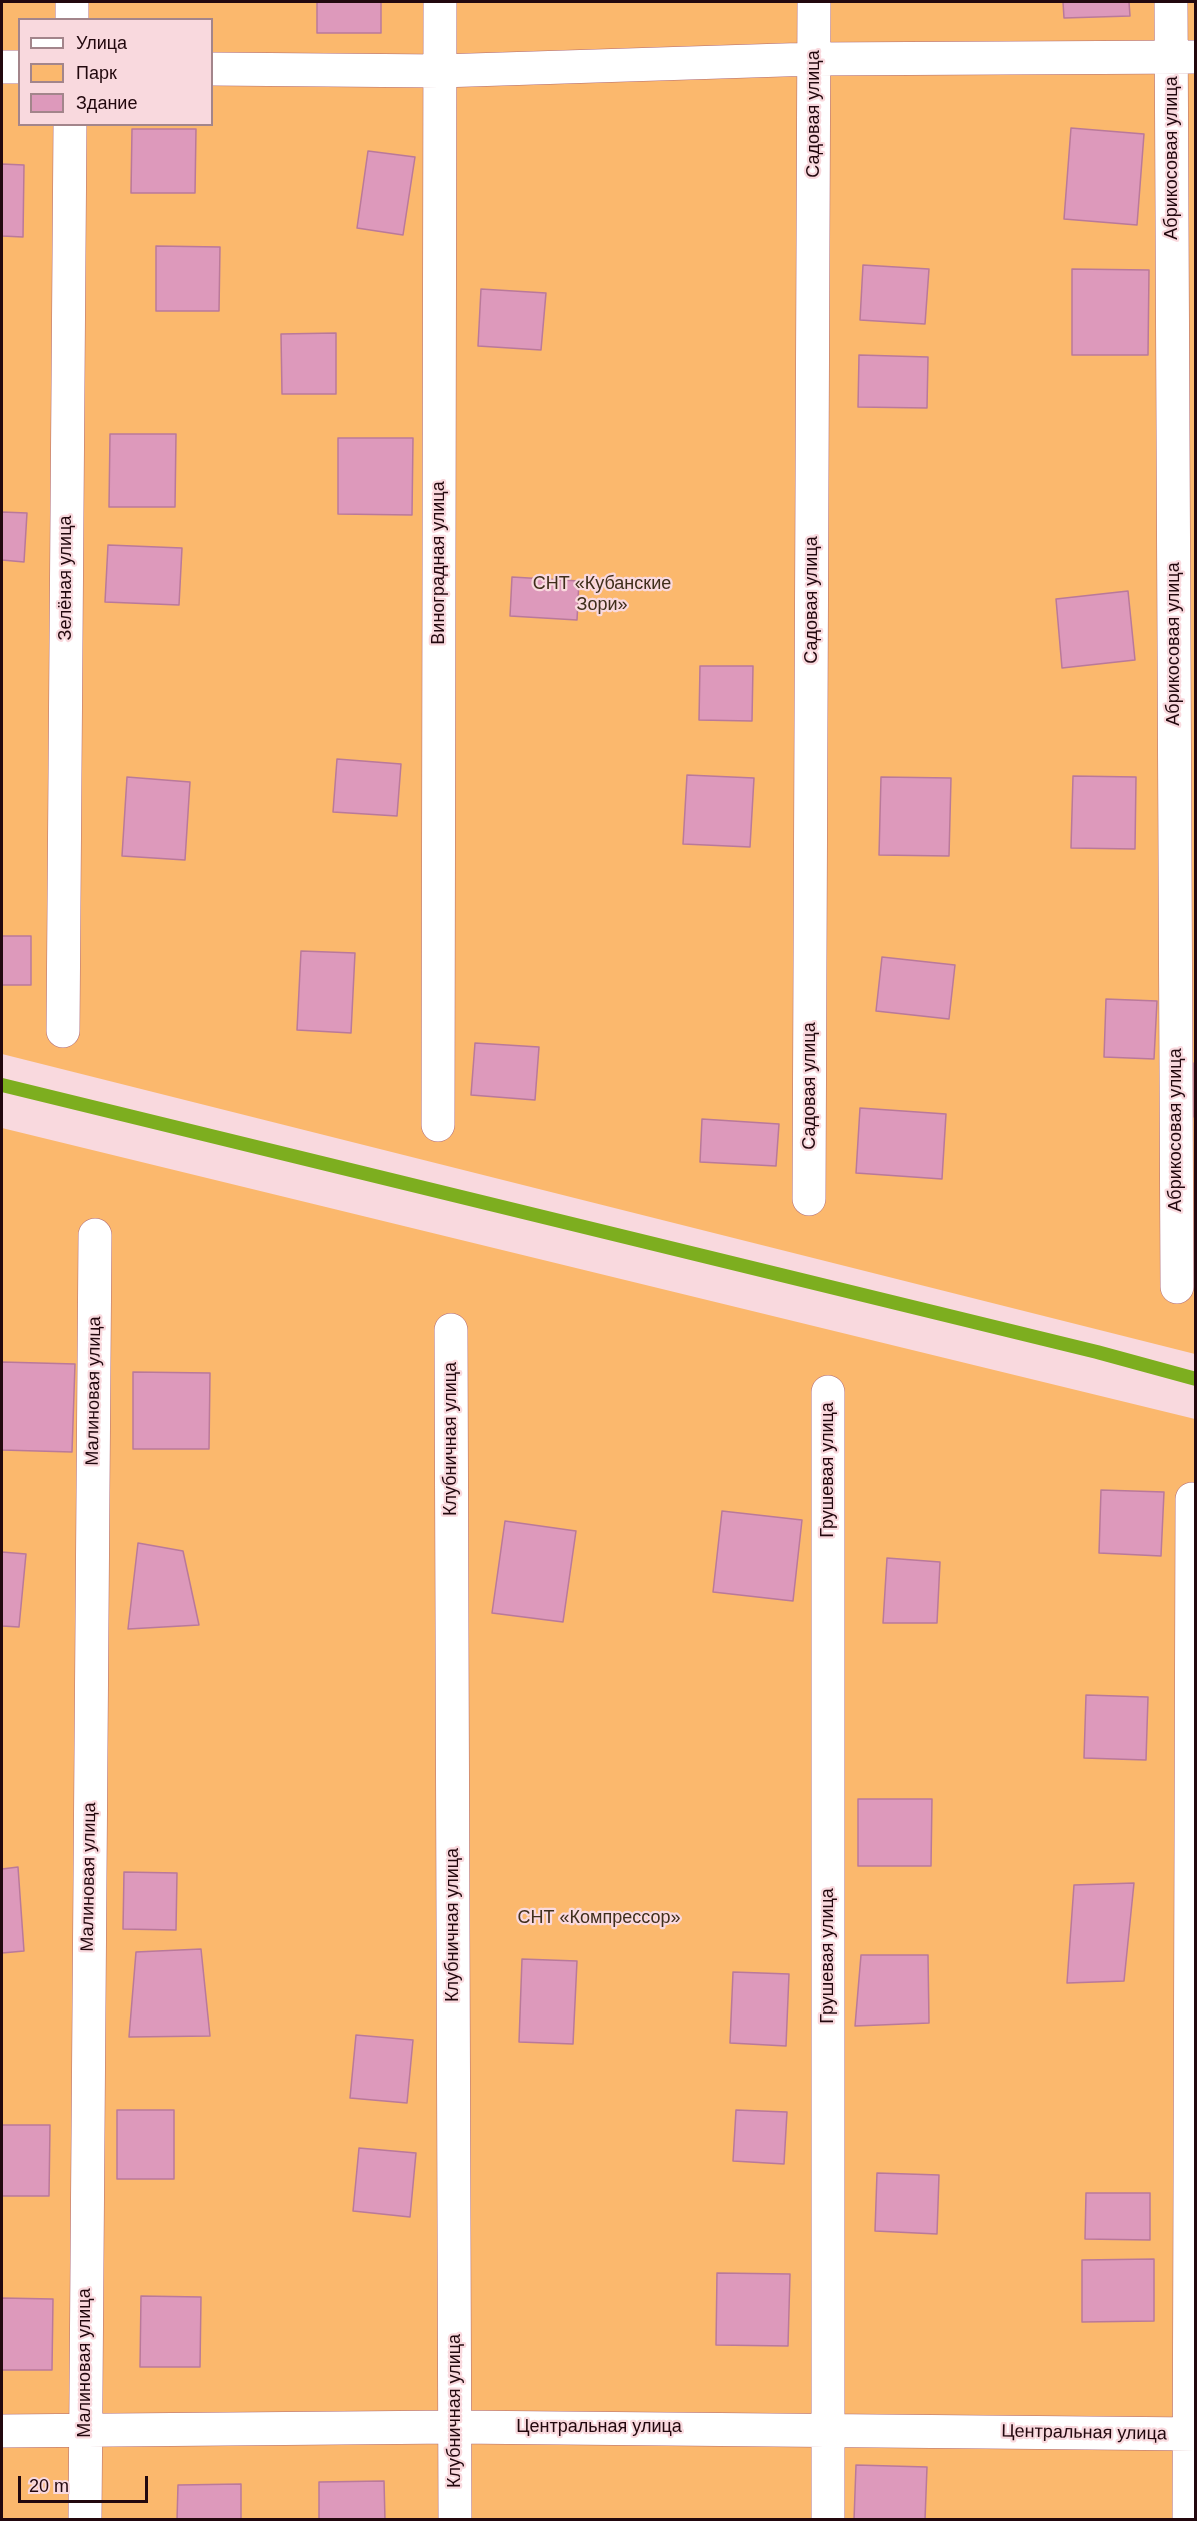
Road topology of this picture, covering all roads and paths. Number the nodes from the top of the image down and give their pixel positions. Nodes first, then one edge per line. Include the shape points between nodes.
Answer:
1 (72, 2) edge
2 (440, 2) edge
3 (814, 2) edge
4 (1171, 2) edge
5 (72, 18) edge
6 (1183, 57) edge
7 (814, 59) junction
8 (2, 67) edge
9 (18, 67) edge
10 (213, 69) edge
11 (440, 71) junction
12 (70, 126) edge
13 (63, 1031) dead end
14 (438, 1125) dead end
15 (809, 1200) dead end
16 (95, 1235) dead end
17 (1177, 1287) dead end
18 (451, 1330) dead end
19 (828, 1392) dead end
20 (1192, 1499) dead end
21 (455, 2427) junction
22 (84, 2429) junction
23 (828, 2429) junction
24 (2, 2431) edge
25 (1193, 2434) edge
26 (85, 2520) edge
27 (456, 2520) edge
28 (828, 2520) edge
29 (1189, 2520) edge

1 - 5 street
2 - 11 street, Виноградная улица
3 - 7 street, Садовая улица
4 - 6 street, Абрикосовая улица
6 - 7 street
6 - 17 street, Абрикосовая улица
7 - 11 street
7 - 15 street, Садовая улица
8 - 9 street
10 - 11 street
11 - 14 street, Виноградная улица
12 - 13 street, Зелёная улица
16 - 22 street, Малиновая улица
18 - 21 street, Клубничная улица
19 - 23 street, Грушевая улица
20 - 25 street
21 - 22 street, Центральная улица
21 - 23 street, Центральная улица
21 - 27 street, Клубничная улица
22 - 24 street, Центральная улица
22 - 26 street, Малиновая улица
23 - 25 street, Центральная улица
23 - 28 street, Грушевая улица
25 - 29 street

